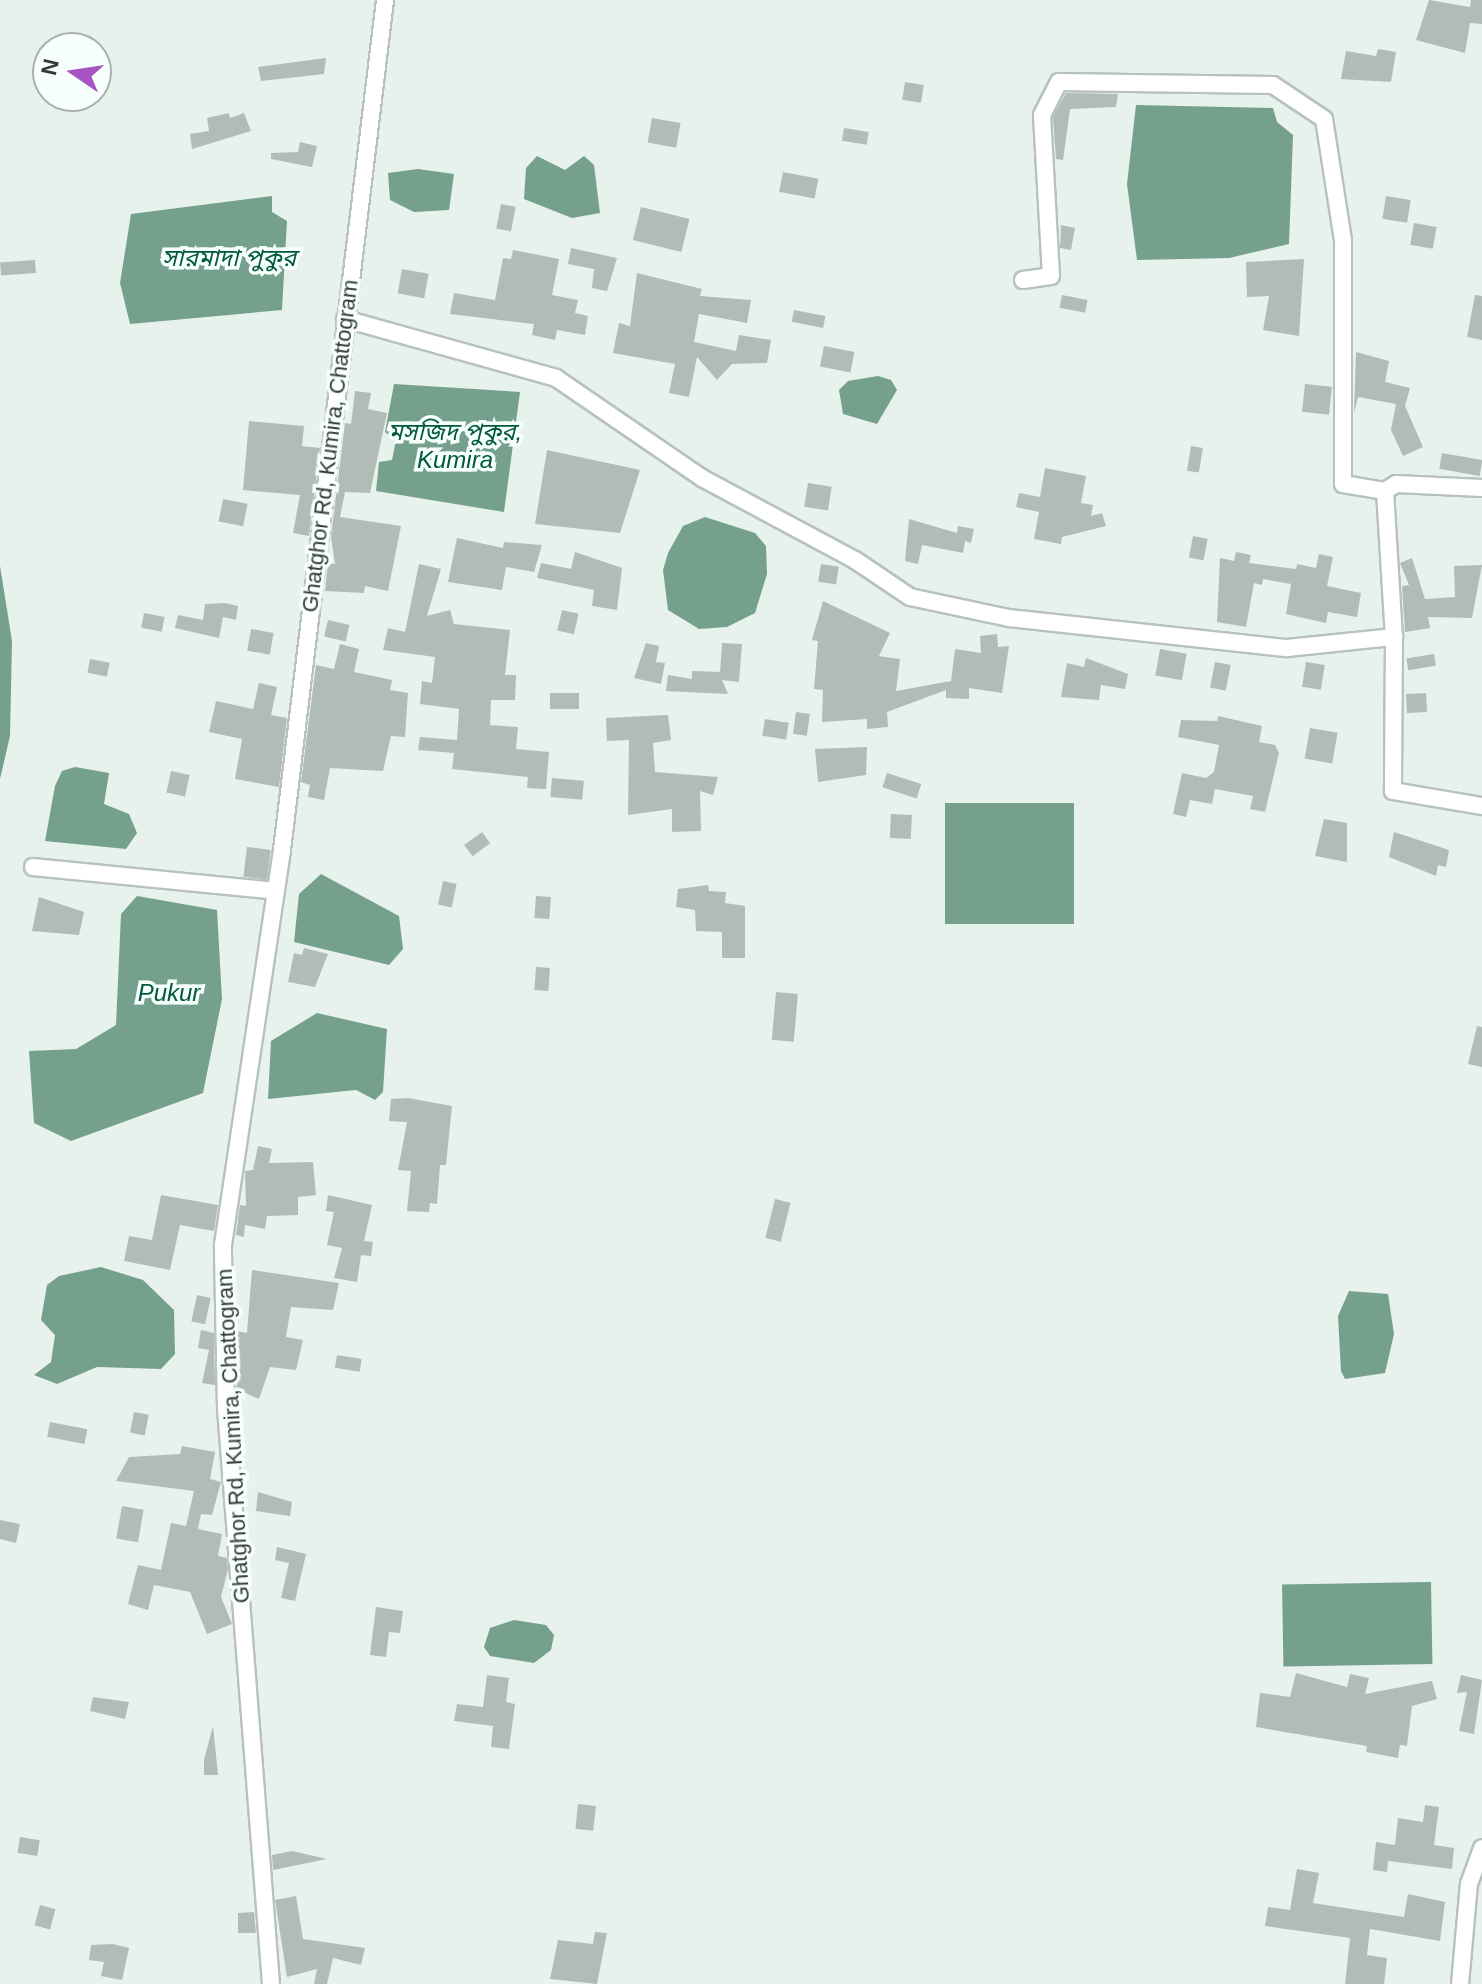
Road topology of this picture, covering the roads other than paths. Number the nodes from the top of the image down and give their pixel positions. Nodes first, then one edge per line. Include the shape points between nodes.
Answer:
1 (385, 0) edge
2 (1023, 280) dead end
3 (345, 319) junction
4 (1482, 488) edge
5 (1385, 491) junction
6 (1394, 637) junction
7 (1482, 806) edge
8 (33, 867) dead end
9 (276, 891) junction
10 (1482, 1848) edge
11 (271, 1984) edge
12 (1460, 1984) edge

1 - 3 street, Ghatghor Rd, Kumira, Chattogram
2 - 5 street via 1051,276 1042,115 1059,82 1273,85 1324,119 1343,241 1343,484
3 - 6 street via 556,378 702,478 855,560 910,597 1009,618 1287,648
3 - 9 street, Ghatghor Rd, Kumira, Chattogram
4 - 5 street via 1396,484
5 - 6 street
6 - 7 street via 1393,791
8 - 9 street
9 - 11 street, Ghatghor Rd, Kumira, Chattogram via 223,1245 226,1408
10 - 12 street via 1469,1884

